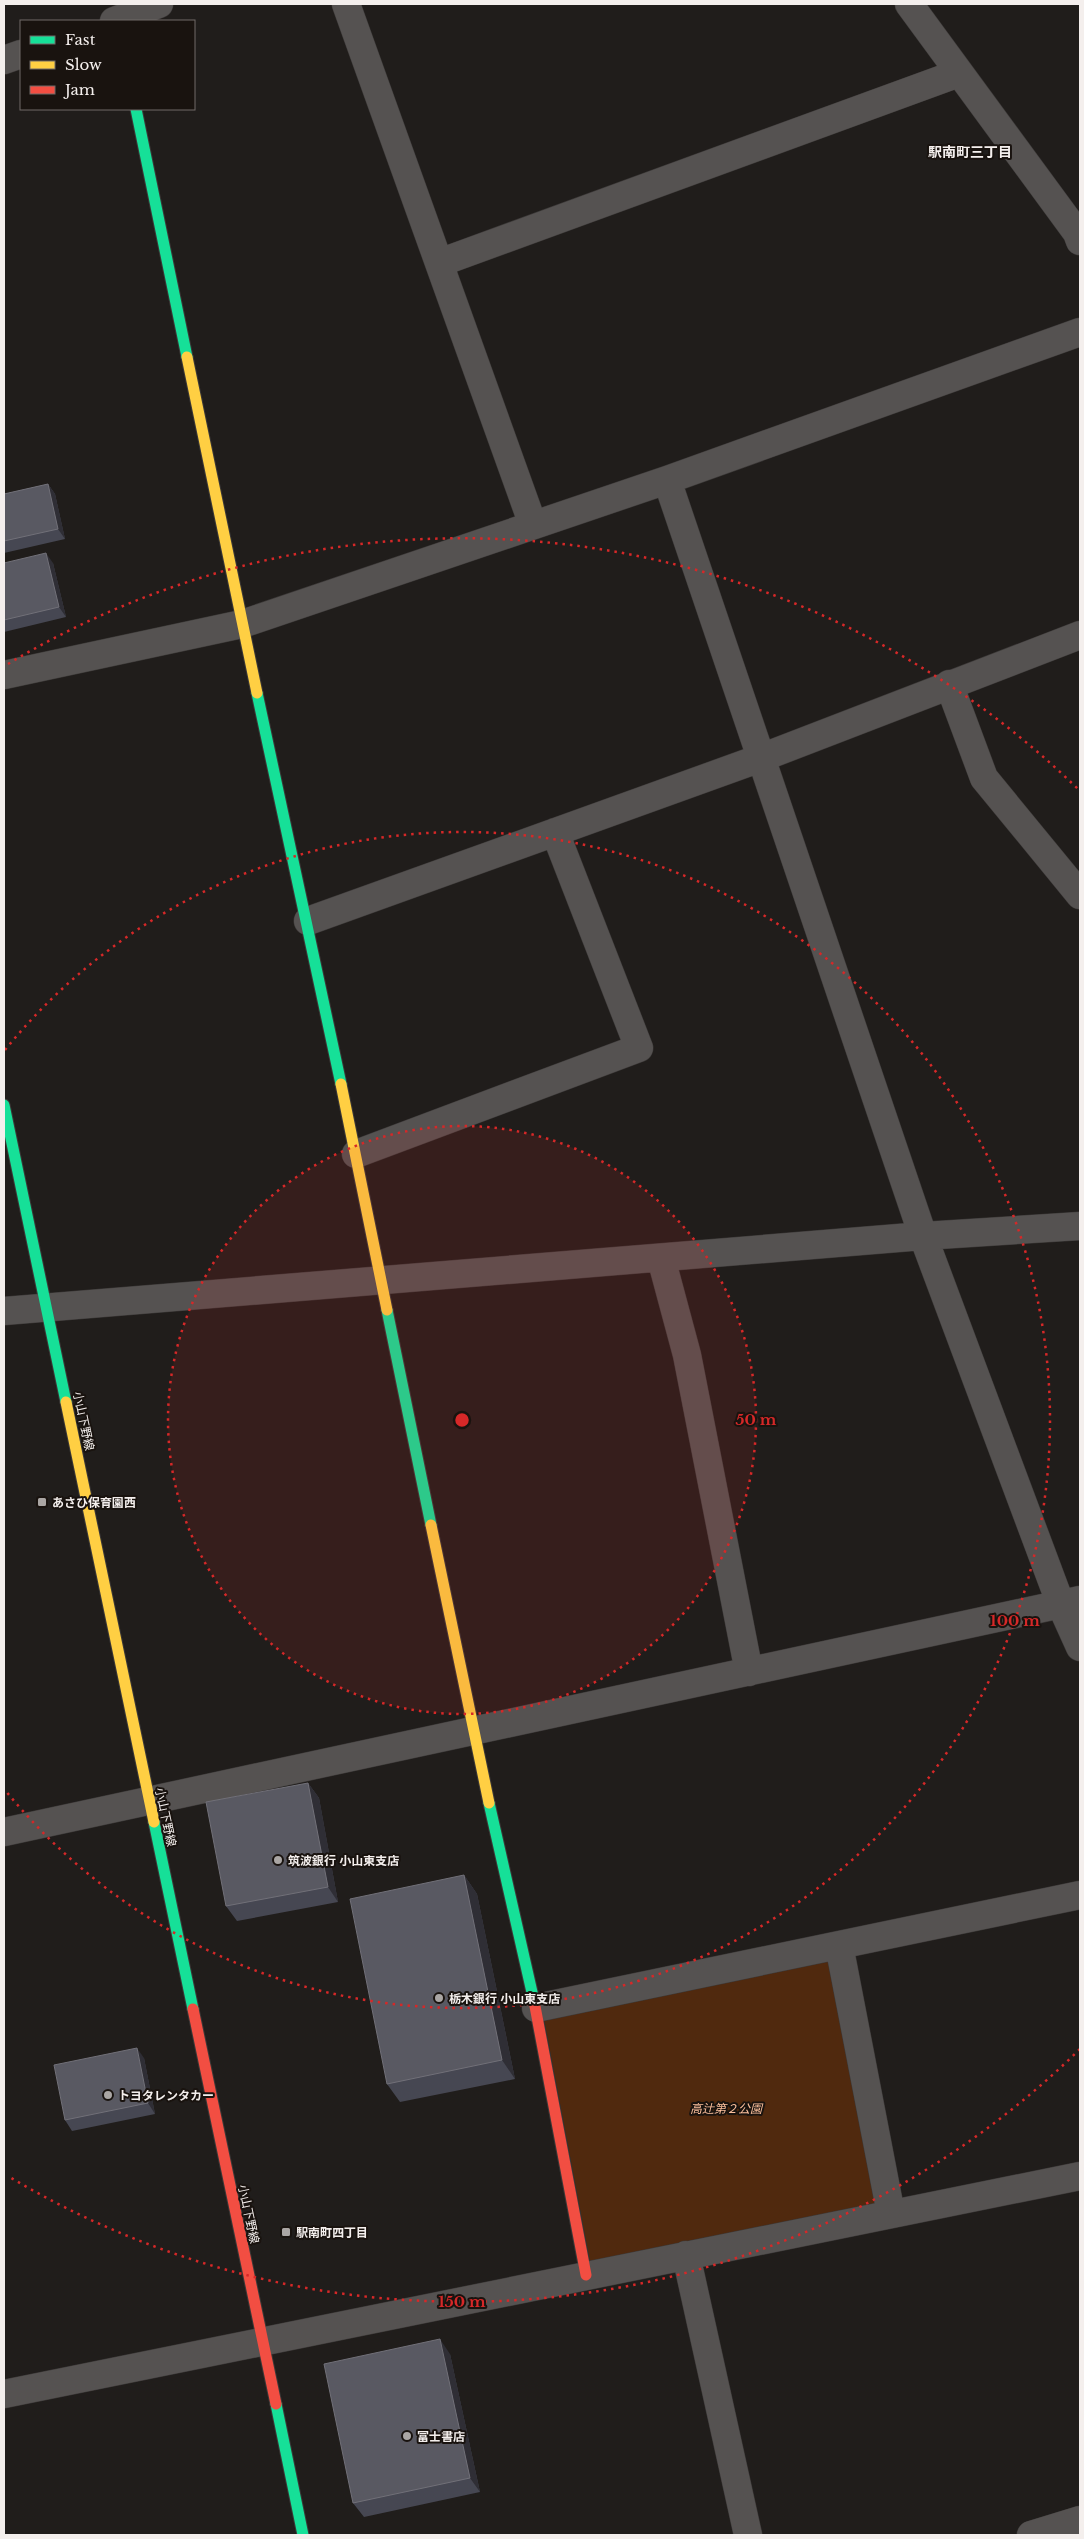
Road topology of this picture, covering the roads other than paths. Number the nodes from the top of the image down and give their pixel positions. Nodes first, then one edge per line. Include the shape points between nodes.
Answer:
1 (159, 4) edge
2 (346, 4) edge
3 (909, 4) edge
4 (119, 20) edge
5 (20, 54) edge
6 (4, 60) edge
7 (959, 72) junction
8 (136, 110) edge
9 (1080, 241) edge
10 (439, 262) junction
11 (1080, 332) edge
12 (667, 480) junction
13 (533, 525) junction
14 (242, 624) junction
15 (1080, 635) edge
16 (4, 675) edge
17 (949, 684) junction
18 (761, 758) junction
19 (555, 832) junction
20 (1080, 895) edge
21 (308, 921) junction
22 (4, 1105) edge
23 (356, 1154) junction
24 (1080, 1226) edge
25 (923, 1236) junction
26 (662, 1258) junction
27 (383, 1280) junction
28 (47, 1308) junction
29 (4, 1311) edge
30 (1071, 1602) edge
31 (1080, 1647) edge
32 (749, 1672) junction
33 (474, 1732) junction
34 (148, 1802) junction
35 (4, 1832) edge
36 (1080, 1895) edge
37 (839, 1945) junction
38 (536, 2008) junction
39 (1080, 2176) edge
40 (891, 2214) junction
41 (686, 2255) junction
42 (586, 2275) junction
43 (262, 2341) junction
44 (4, 2394) edge
45 (1080, 2520) edge
46 (303, 2535) edge
47 (748, 2535) edge
48 (1031, 2535) edge

1 - 4 street
2 - 10 street
3 - 7 street
5 - 6 street
7 - 9 street via 1077,232
7 - 10 street
8 - 14 street
10 - 13 street
11 - 12 street
12 - 13 street
12 - 18 street
13 - 14 street
14 - 16 street
14 - 21 street
15 - 17 street
17 - 18 street
17 - 20 street via 984,778
18 - 19 street
18 - 25 street
19 - 21 street
19 - 23 street via 638,1048
21 - 23 street
22 - 28 street, 小山下野線
23 - 27 street
24 - 25 street
25 - 26 street
25 - 30 street
26 - 27 street
26 - 32 street via 687,1354
27 - 28 street
27 - 33 street
28 - 29 street
28 - 34 street, 小山下野線
30 - 31 street
30 - 32 street
32 - 33 street
33 - 34 street
33 - 38 street
34 - 35 street
34 - 43 street, 小山下野線
36 - 37 street
37 - 38 street
37 - 40 street
38 - 42 street
39 - 40 street
40 - 41 street
41 - 42 street
41 - 47 street
42 - 43 street
43 - 44 street
43 - 46 street, 小山下野線
45 - 48 street

